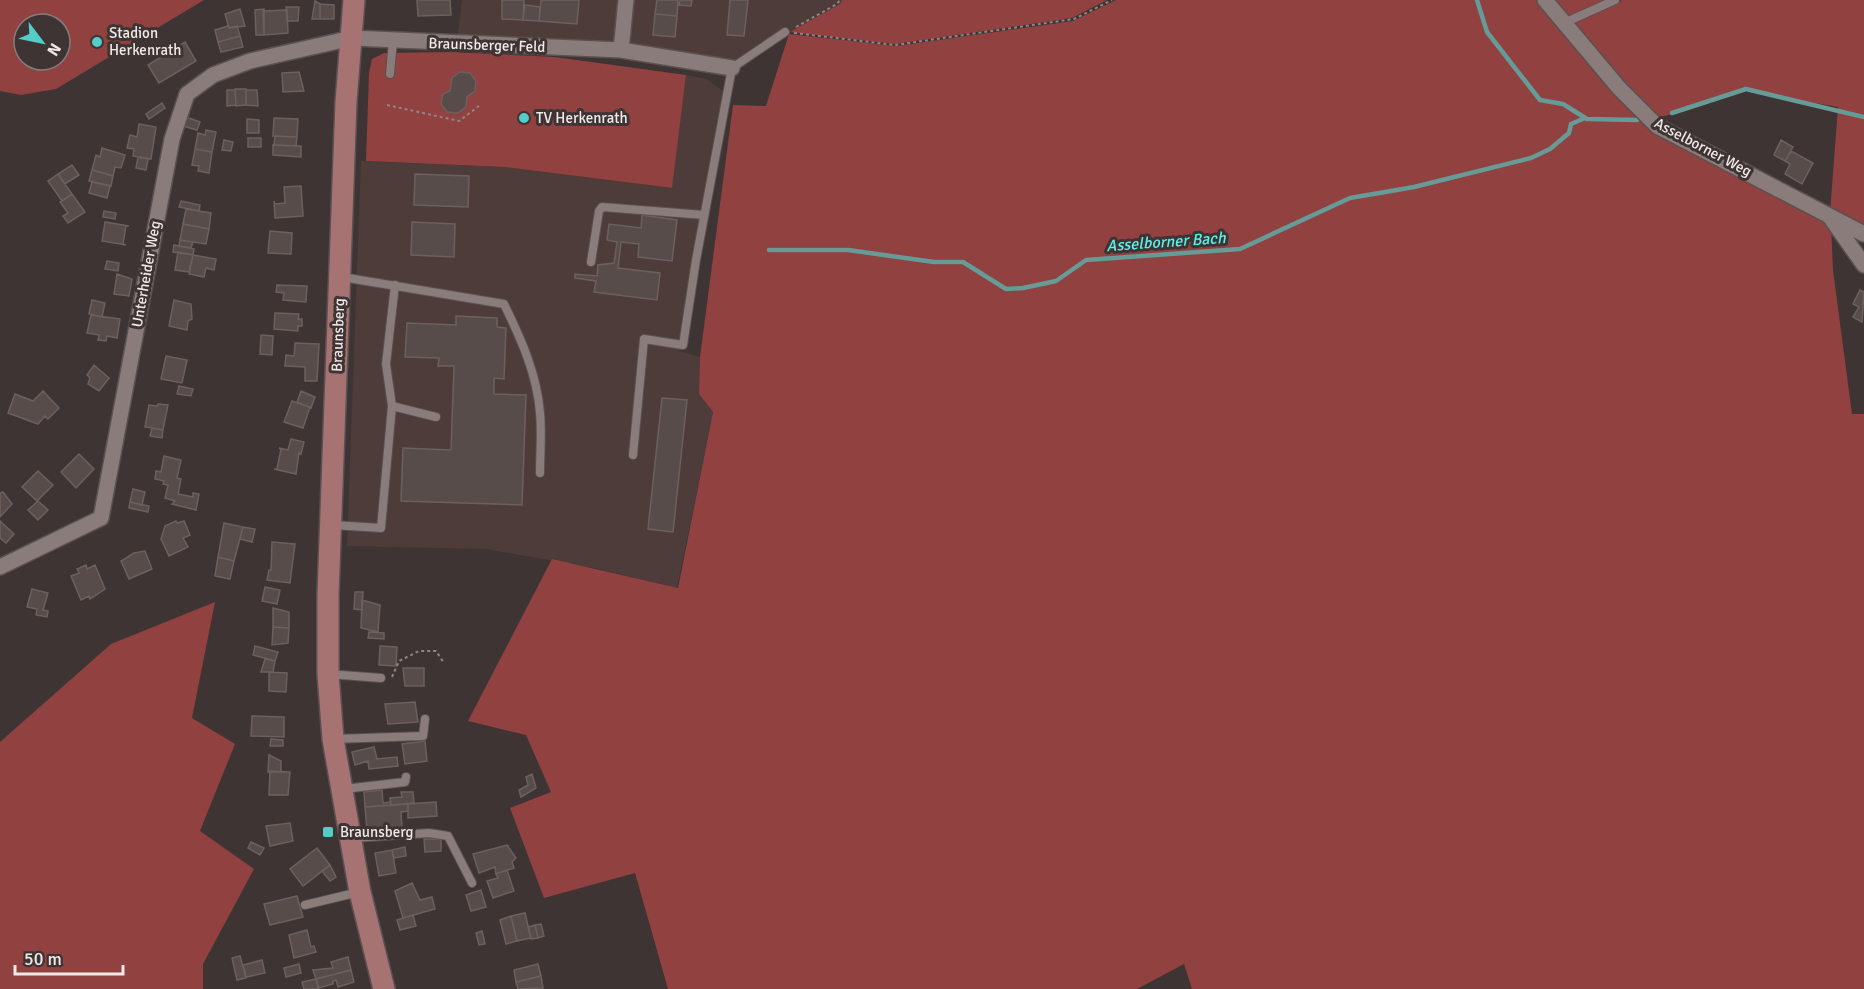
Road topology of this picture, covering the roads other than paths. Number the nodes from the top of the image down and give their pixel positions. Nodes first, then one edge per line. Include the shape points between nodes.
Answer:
1 (354, 0) edge
2 (626, 0) edge
3 (1545, 0) edge
4 (1615, 0) edge
5 (1564, 23) junction
6 (785, 32) road end
7 (352, 38) junction
8 (393, 41) junction
9 (621, 50) junction
10 (732, 69) junction
11 (390, 74) dead end
12 (1827, 212) junction
13 (704, 215) junction
14 (1864, 234) edge
15 (591, 262) dead end
16 (1864, 265) edge
17 (340, 276) junction
18 (395, 285) junction
19 (392, 406) junction
20 (436, 417) dead end
21 (633, 455) dead end
22 (540, 473) dead end
23 (331, 525) junction
24 (0, 567) edge
25 (328, 674) junction
26 (381, 678) road end
27 (425, 719) dead end
28 (333, 739) junction
29 (406, 777) dead end
30 (341, 789) junction
31 (351, 838) junction
32 (472, 883) dead end
33 (360, 892) junction
34 (305, 905) dead end
35 (384, 989) edge

1 - 7 main road, Braunsberg
2 - 9 street
3 - 5 street, Asselborner Weg
4 - 5 lane
5 - 12 street, Asselborner Weg via 1657,126
6 - 10 lane
7 - 8 street, Braunsberger Feld
7 - 17 main road, Braunsberg
7 - 24 street, Unterheider Weg via 250,61 213,75 187,94 157,207 101,518
8 - 9 street, Braunsberger Feld
8 - 11 lane
9 - 10 street, Braunsberger Feld
10 - 13 lane
12 - 14 street, Asselborner Weg
12 - 16 street
13 - 15 lane via 602,207
13 - 21 lane via 683,345 645,339
17 - 18 lane
17 - 23 main road, Braunsberg
18 - 19 lane via 386,364
18 - 22 lane via 504,304 524,345 536,386 541,414
19 - 20 lane
19 - 23 lane via 381,528
23 - 25 main road, Braunsberg
25 - 26 lane
25 - 28 main road, Braunsberg
27 - 28 lane via 423,736
28 - 30 main road, Braunsberg
29 - 30 lane via 405,782
30 - 31 main road, Braunsberg
31 - 32 lane via 429,833 448,836
31 - 33 main road, Braunsberg
33 - 34 lane
33 - 35 main road, Braunsberg

